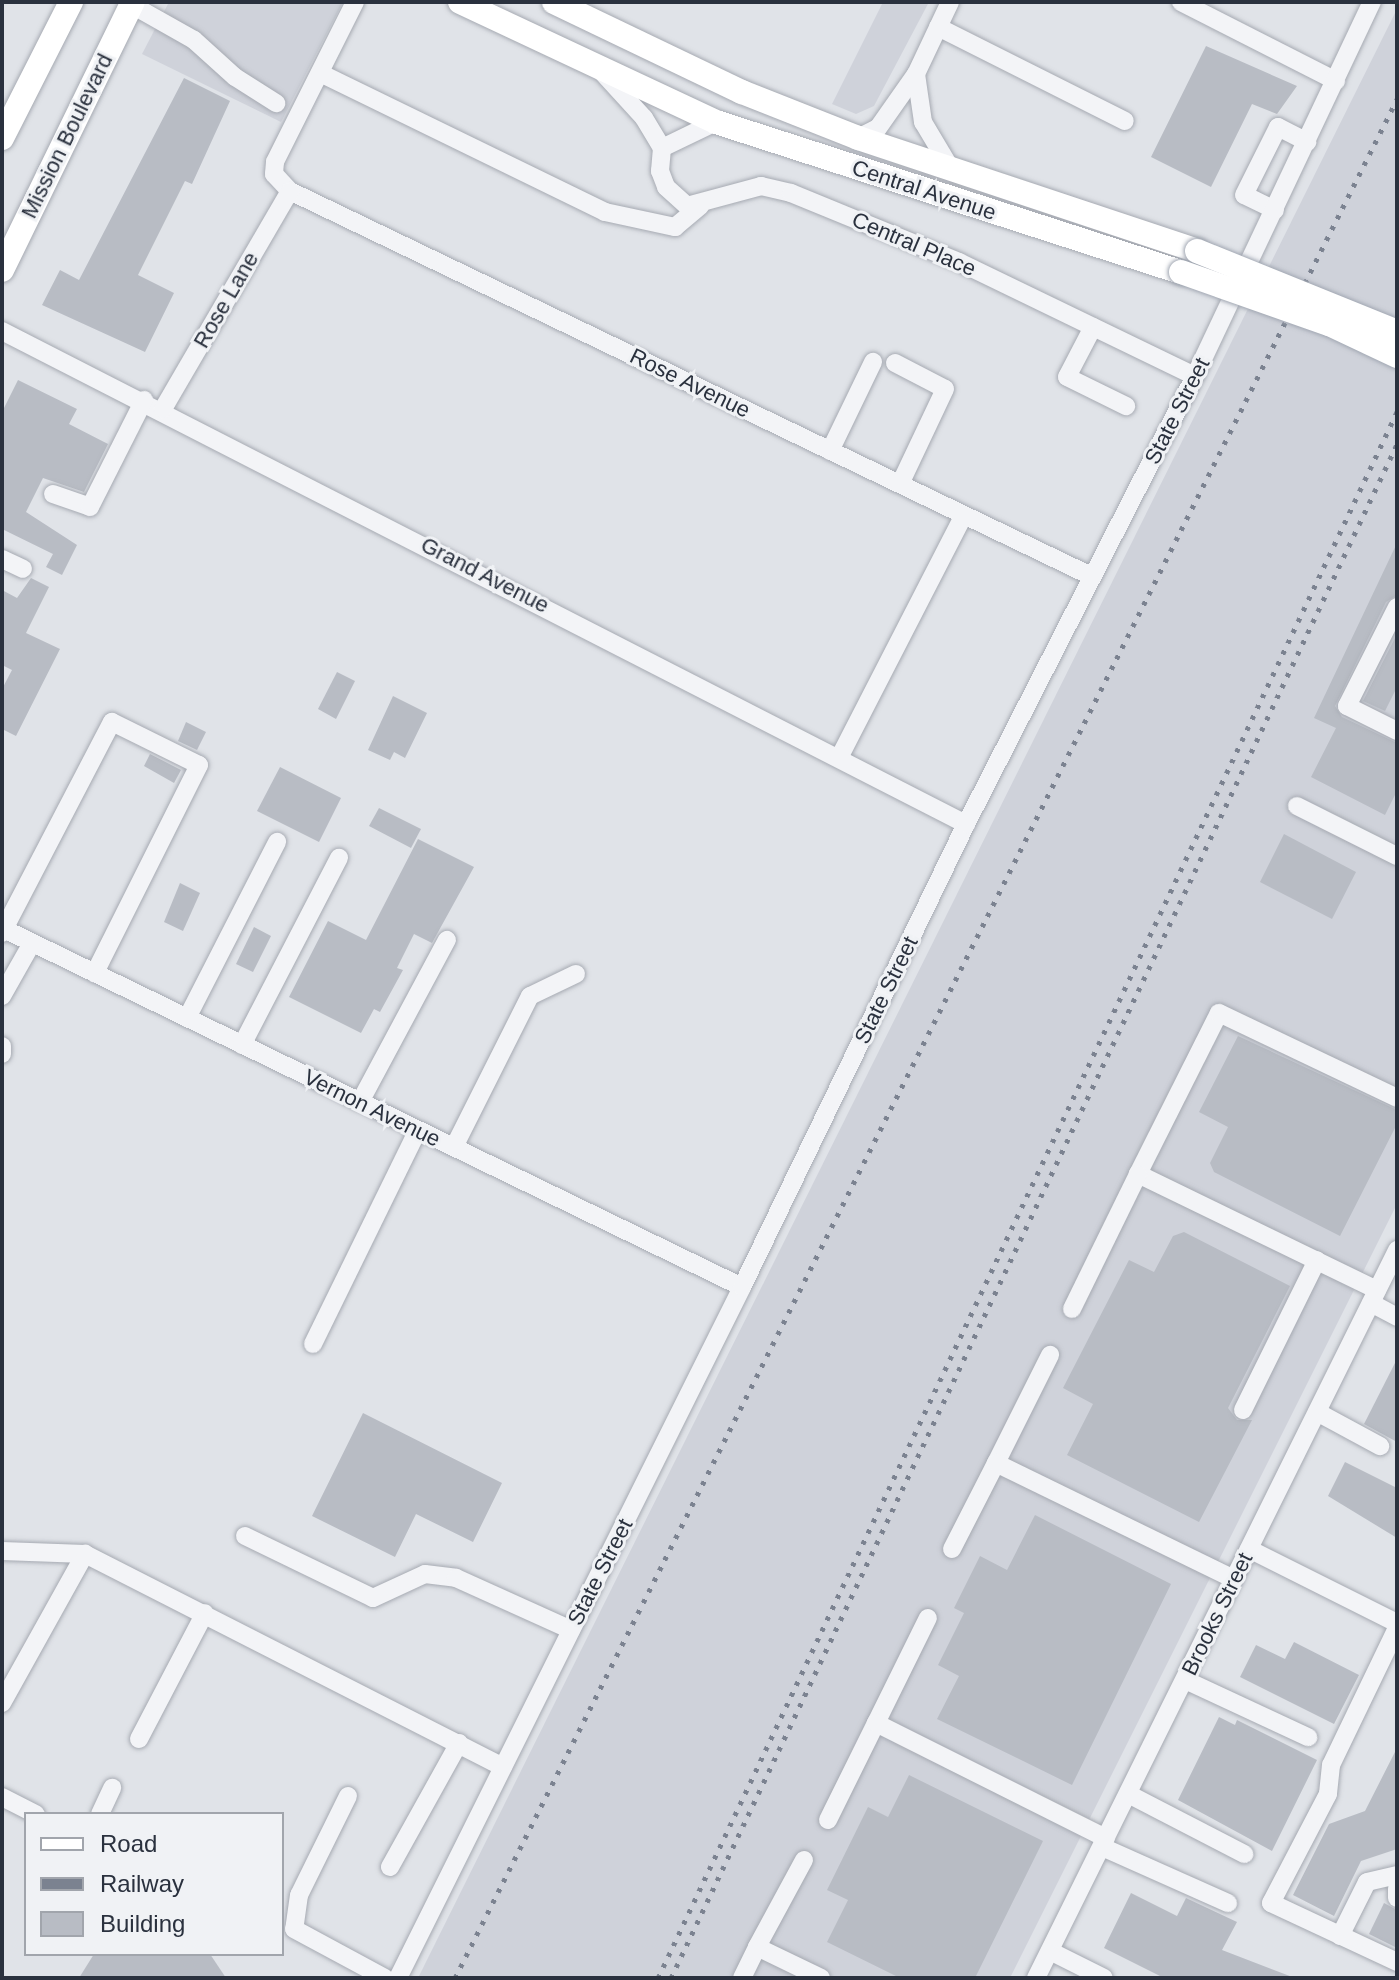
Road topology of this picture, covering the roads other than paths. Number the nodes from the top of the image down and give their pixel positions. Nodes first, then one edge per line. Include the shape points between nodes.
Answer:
1 (71, 2) edge
2 (355, 2) edge
3 (460, 2) edge
4 (554, 2) edge
5 (950, 2) edge
6 (1181, 2) edge
7 (1372, 2) edge
8 (132, 3) edge
9 (938, 27) junction
10 (598, 68) junction
11 (320, 73) junction
12 (916, 74) junction
13 (1336, 81) junction
14 (276, 103) dead end
15 (1125, 121) dead end
16 (716, 122) junction
17 (5, 125) edge
18 (858, 138) junction
19 (1307, 142) junction
20 (662, 148) junction
21 (951, 169) junction
22 (290, 191) junction
23 (700, 206) junction
24 (1275, 210) junction
25 (2, 270) edge
26 (1093, 327) junction
27 (2, 331) edge
28 (1397, 332) edge
29 (1397, 356) edge
30 (873, 362) dead end
31 (895, 363) dead end
32 (1195, 376) junction
33 (144, 400) junction
34 (1126, 406) dead end
35 (163, 409) junction
36 (830, 451) junction
37 (900, 484) junction
38 (53, 494) dead end
39 (964, 515) junction
40 (2, 559) edge
41 (23, 569) dead end
42 (1091, 576) junction
43 (1397, 607) edge
44 (1397, 731) edge
45 (839, 758) junction
46 (1297, 806) dead end
47 (966, 824) junction
48 (277, 842) dead end
49 (1397, 856) edge
50 (339, 858) dead end
51 (3, 930) edge
52 (447, 940) dead end
53 (32, 943) junction
54 (95, 973) junction
55 (576, 974) dead end
56 (3, 992) edge
57 (187, 1018) junction
58 (242, 1045) junction
59 (2, 1046) edge
60 (2, 1054) edge
61 (1397, 1098) edge
62 (360, 1102) junction
63 (418, 1130) junction
64 (454, 1147) junction
65 (1138, 1174) junction
66 (1396, 1254) edge
67 (1317, 1260) junction
68 (742, 1287) junction
69 (1374, 1296) junction
70 (1072, 1309) dead end
71 (1397, 1317) edge
72 (313, 1344) dead end
73 (1050, 1355) dead end
74 (1243, 1410) dead end
75 (1317, 1412) junction
76 (1380, 1446) dead end
77 (996, 1463) junction
78 (245, 1536) dead end
79 (952, 1549) dead end
80 (1249, 1549) junction
81 (2, 1551) edge
82 (85, 1554) junction
83 (1234, 1579) junction
84 (205, 1613) junction
85 (928, 1618) dead end
86 (1397, 1625) edge
87 (571, 1630) junction
88 (1185, 1680) junction
89 (2, 1703) edge
90 (876, 1723) junction
91 (1308, 1737) dead end
92 (139, 1739) dead end
93 (459, 1743) junction
94 (503, 1767) junction
95 (112, 1788) dead end
96 (1128, 1794) junction
97 (348, 1796) dead end
98 (2, 1797) edge
99 (32, 1812) edge
100 (101, 1812) edge
101 (828, 1820) dead end
102 (1104, 1842) junction
103 (1244, 1854) dead end
104 (804, 1860) dead end
105 (390, 1867) dead end
106 (1397, 1875) edge
107 (1397, 1889) edge
108 (1397, 1898) edge
109 (1228, 1903) dead end
110 (1340, 1936) junction
111 (757, 1947) junction
112 (1050, 1951) junction
113 (1397, 1962) edge
114 (385, 1978) edge
115 (398, 1978) edge
116 (742, 1978) edge
117 (821, 1978) edge
118 (1036, 1978) edge
119 (1104, 1978) edge

1 - 17 main road
2 - 11 street
3 - 10 main road, Central Avenue
4 - 18 main road, Central Avenue via 742,92
5 - 9 street
6 - 13 street
7 - 13 street, State Street
8 - 14 street via 194,40 242,82
8 - 25 main road, Mission Boulevard
9 - 12 street
9 - 15 street
10 - 16 main road, Central Avenue
10 - 20 street via 644,118
11 - 22 street via 275,162 274,174
11 - 23 street, Central Place via 605,212 675,227
12 - 18 street via 878,128
12 - 21 street via 923,122
13 - 19 street, State Street
16 - 20 street
16 - 29 main road, Central Avenue, bridge via 1181,272 1329,324
18 - 21 main road, Central Avenue
19 - 24 street, State Street
19 - 24 street via 1278,127 1244,195
20 - 23 street via 660,171 666,187 687,206
21 - 28 main road, Central Avenue, bridge via 1197,251
22 - 35 street, Rose Lane
22 - 36 street, Rose Avenue
23 - 26 street, Central Place via 761,186 791,193 959,262
24 - 32 street, State Street
26 - 32 street, Central Place
26 - 34 street via 1067,377
27 - 33 street, Grand Avenue
30 - 36 street
31 - 37 street via 945,389
32 - 42 street, State Street
33 - 35 street, Grand Avenue
33 - 38 street via 90,507 81,509
35 - 45 street, Grand Avenue
36 - 37 street, Rose Avenue
37 - 39 street, Rose Avenue
39 - 42 street, Rose Avenue
39 - 45 street
40 - 41 street
42 - 47 street, State Street
43 - 44 street via 1347,706
45 - 47 street, Grand Avenue
46 - 49 street
47 - 68 street, State Street
48 - 57 street
50 - 58 street
51 - 53 street, Vernon Avenue
51 - 54 street via 112,722 199,765
52 - 62 street
53 - 54 street, Vernon Avenue
53 - 56 street
54 - 57 street, Vernon Avenue
55 - 64 street via 530,996
57 - 58 street, Vernon Avenue
58 - 62 street, Vernon Avenue
59 - 60 street
61 - 65 street via 1219,1013
62 - 63 street, Vernon Avenue
63 - 64 street, Vernon Avenue
63 - 72 street
64 - 68 street, Vernon Avenue
65 - 67 street
65 - 70 street
66 - 69 street, Brooks Street
67 - 69 street
67 - 74 street
68 - 87 street, State Street
69 - 71 street
69 - 75 street, Brooks Street
73 - 77 street
75 - 76 street
75 - 80 street, Brooks Street
77 - 79 street
77 - 83 street
78 - 87 street via 373,1598 425,1574 456,1578
80 - 83 street, Brooks Street
80 - 86 street
81 - 82 street
82 - 84 street
82 - 89 street
83 - 88 street, Brooks Street
84 - 92 street
84 - 93 street
85 - 90 street
86 - 110 street via 1331,1765 1328,1794 1271,1903
87 - 94 street, State Street
88 - 91 street
88 - 96 street, Brooks Street
90 - 101 street
90 - 102 street
93 - 94 street
93 - 105 street
94 - 115 street, State Street
95 - 100 street
96 - 102 street, Brooks Street
96 - 103 street
97 - 114 street via 299,1895 294,1929
98 - 99 street
102 - 109 street
102 - 112 street, Brooks Street
104 - 111 street
106 - 110 street via 1367,1882
107 - 108 street
110 - 113 street
111 - 116 street
111 - 117 street
112 - 118 street, Brooks Street
112 - 119 street

